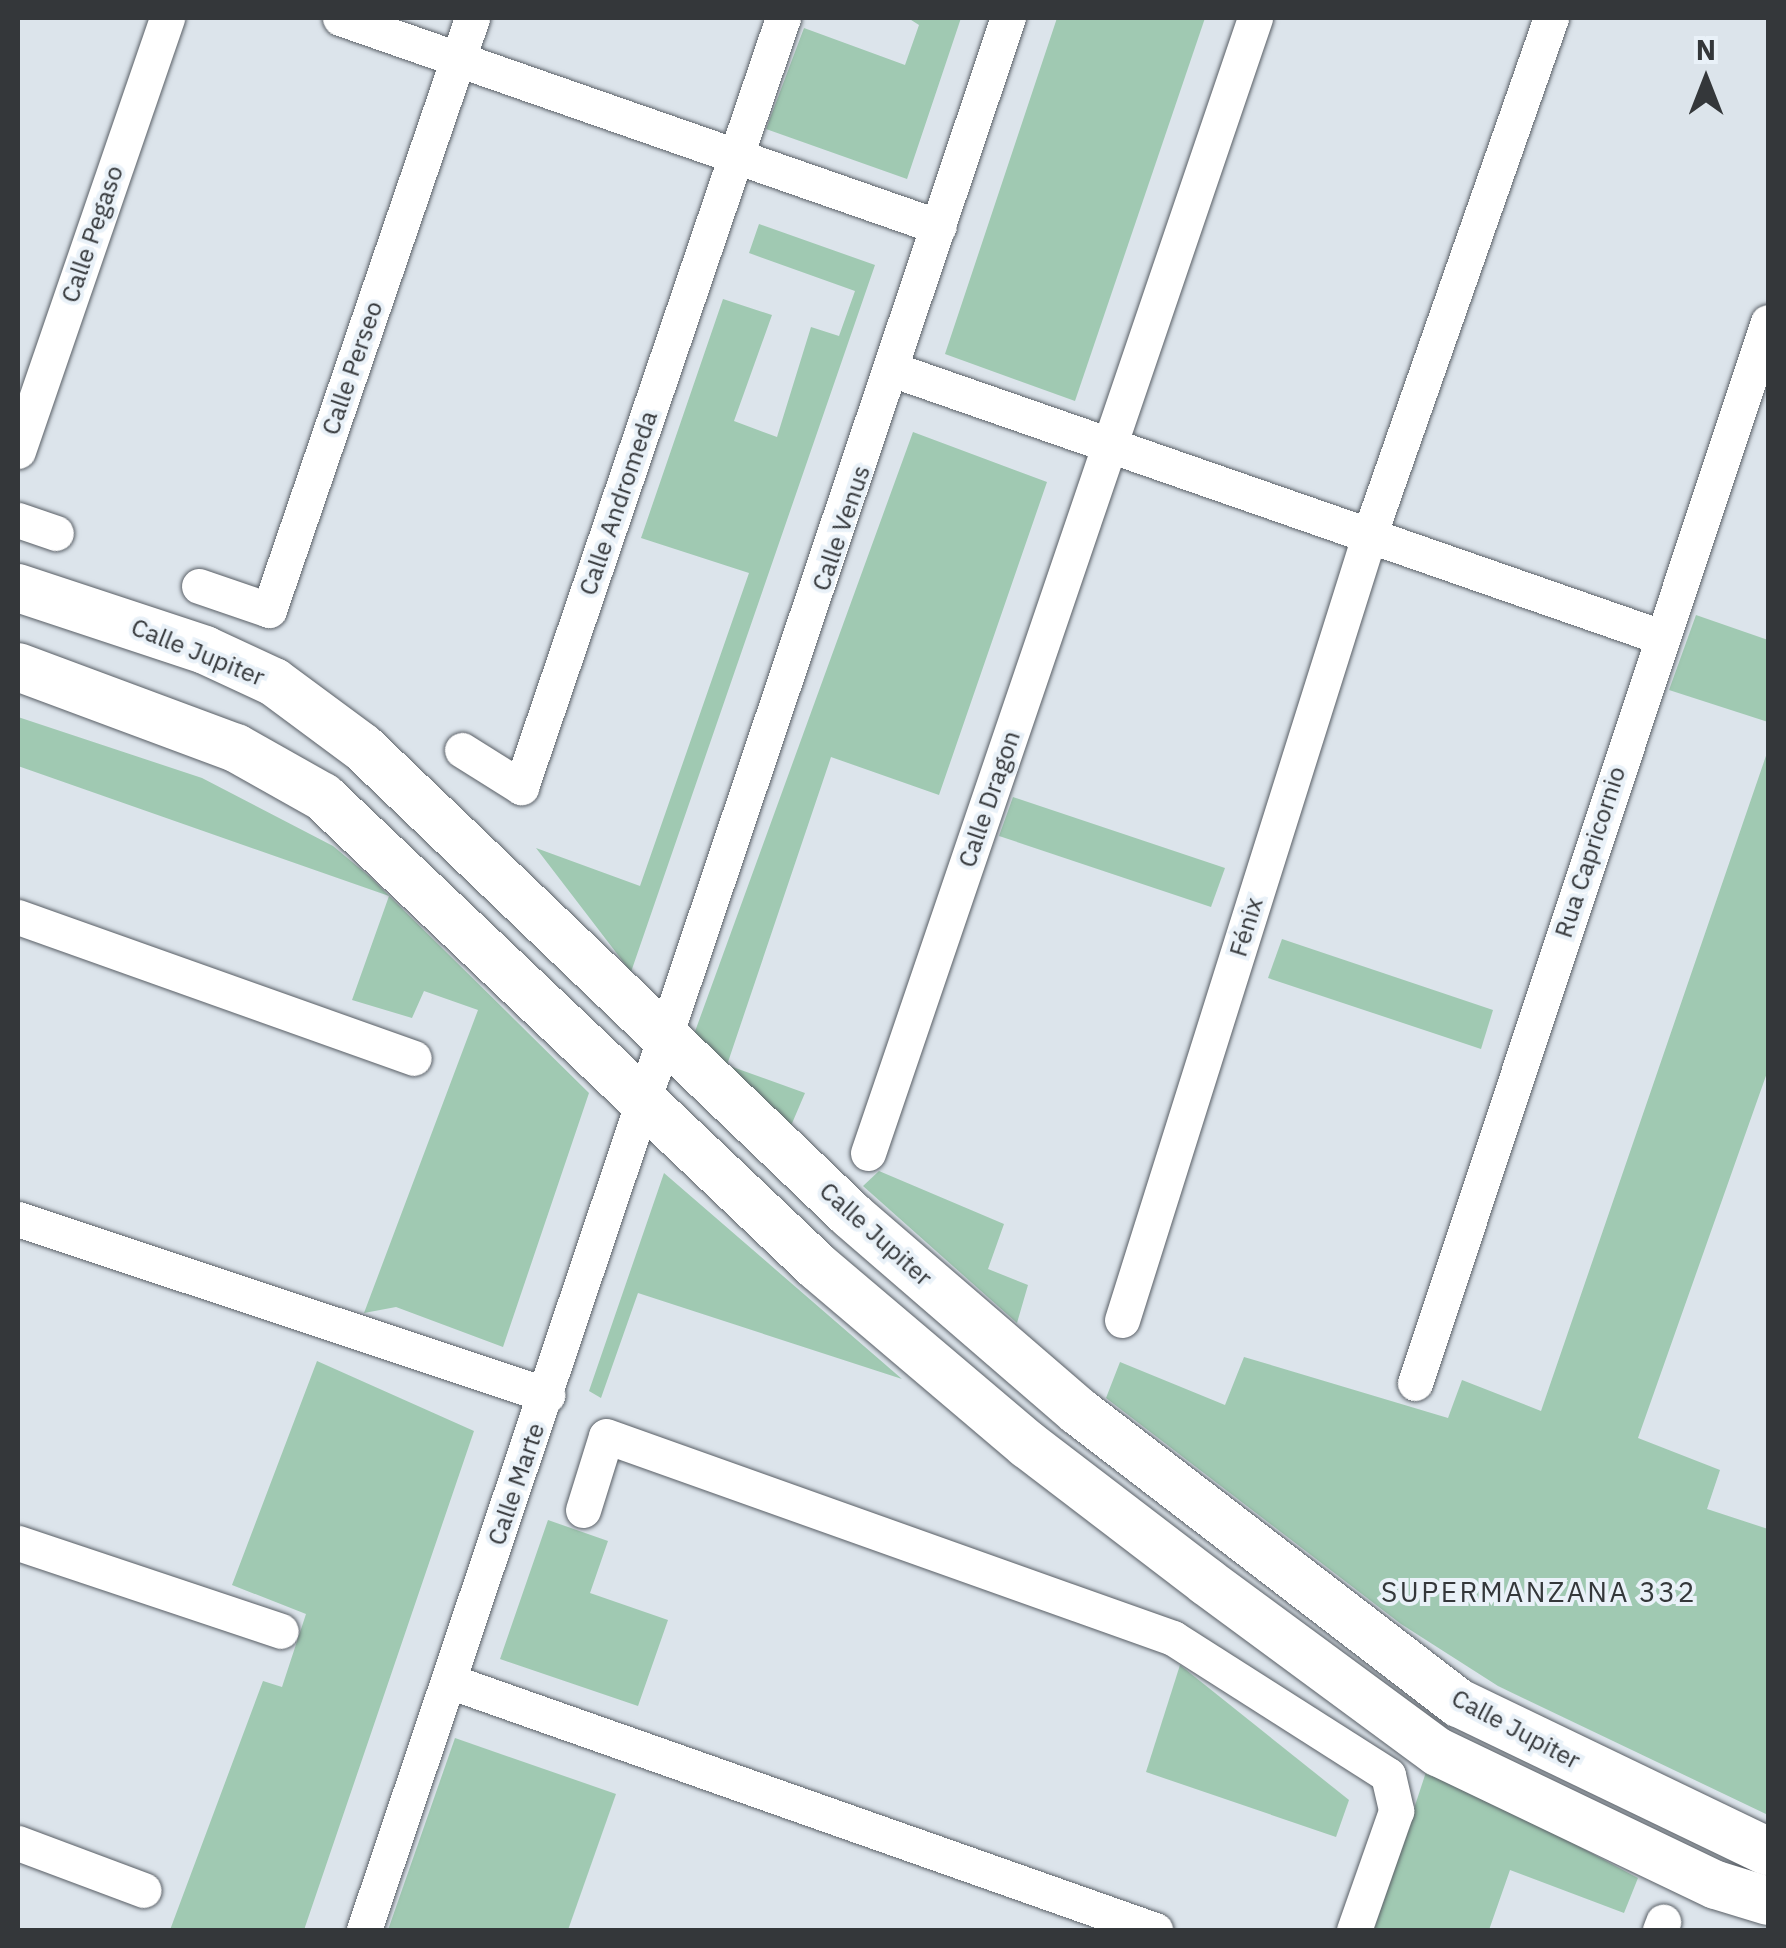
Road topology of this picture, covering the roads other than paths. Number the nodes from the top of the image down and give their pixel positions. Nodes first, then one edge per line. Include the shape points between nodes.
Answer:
1 (167, 18) edge
2 (340, 18) edge
3 (472, 18) edge
4 (783, 18) edge
5 (1008, 18) edge
6 (1255, 18) edge
7 (1551, 18) edge
8 (459, 56) junction
9 (736, 154) junction
10 (939, 227) junction
11 (1768, 322) edge
12 (894, 370) junction
13 (1110, 444) junction
14 (18, 451) edge
15 (18, 520) edge
16 (56, 533) dead end
17 (1370, 534) junction
18 (199, 586) dead end
19 (18, 588) edge
20 (144, 630) junction
21 (1661, 636) junction
22 (18, 668) edge
23 (121, 702) junction
24 (462, 750) dead end
25 (18, 917) edge
26 (669, 1037) junction
27 (414, 1058) dead end
28 (644, 1109) junction
29 (868, 1153) dead end
30 (18, 1219) edge
31 (1122, 1320) dead end
32 (1415, 1383) dead end
33 (547, 1394) junction
34 (583, 1510) dead end
35 (18, 1543) edge
36 (281, 1632) dead end
37 (449, 1681) junction
38 (18, 1843) edge
39 (1768, 1852) edge
40 (144, 1890) dead end
41 (1768, 1901) edge
42 (364, 1930) edge
43 (1156, 1930) edge
44 (1354, 1930) edge

1 - 14 street, Calle Pegaso
2 - 8 street
3 - 8 street
4 - 9 street
5 - 10 street, Calle Venus
6 - 13 street, Calle Dragon
7 - 17 street, Fénix
8 - 9 street
8 - 18 street, Calle Perseo via 269,610
9 - 10 street
9 - 24 street, Calle Andromeda via 521,787
10 - 12 street, Calle Venus
11 - 21 street, Rua Capricornio
12 - 13 street
12 - 26 street, Calle Venus
13 - 17 street
13 - 29 street, Calle Dragon
15 - 16 street
17 - 21 street
17 - 31 street, Fénix
19 - 20 street, Calle Jupiter
20 - 23 street via 126,635 112,655 110,675
20 - 26 street, Calle Jupiter via 274,682 362,746
21 - 32 street, Rua Capricornio
22 - 23 street, Calle Jupiter
23 - 28 street, Calle Jupiter via 236,748 323,797 413,876
25 - 27 street
26 - 28 street, Calle Marte
26 - 39 street, Calle Jupiter via 851,1214 1078,1412 1460,1703
28 - 33 street, Calle Marte
28 - 41 street, Calle Jupiter via 1028,1444 1438,1752 1716,1885
30 - 33 street
33 - 37 street, Calle Marte
34 - 44 street via 606,1436 1173,1638 1388,1774 1396,1811
35 - 36 street
37 - 42 street, Calle Marte
37 - 43 street
38 - 40 street

